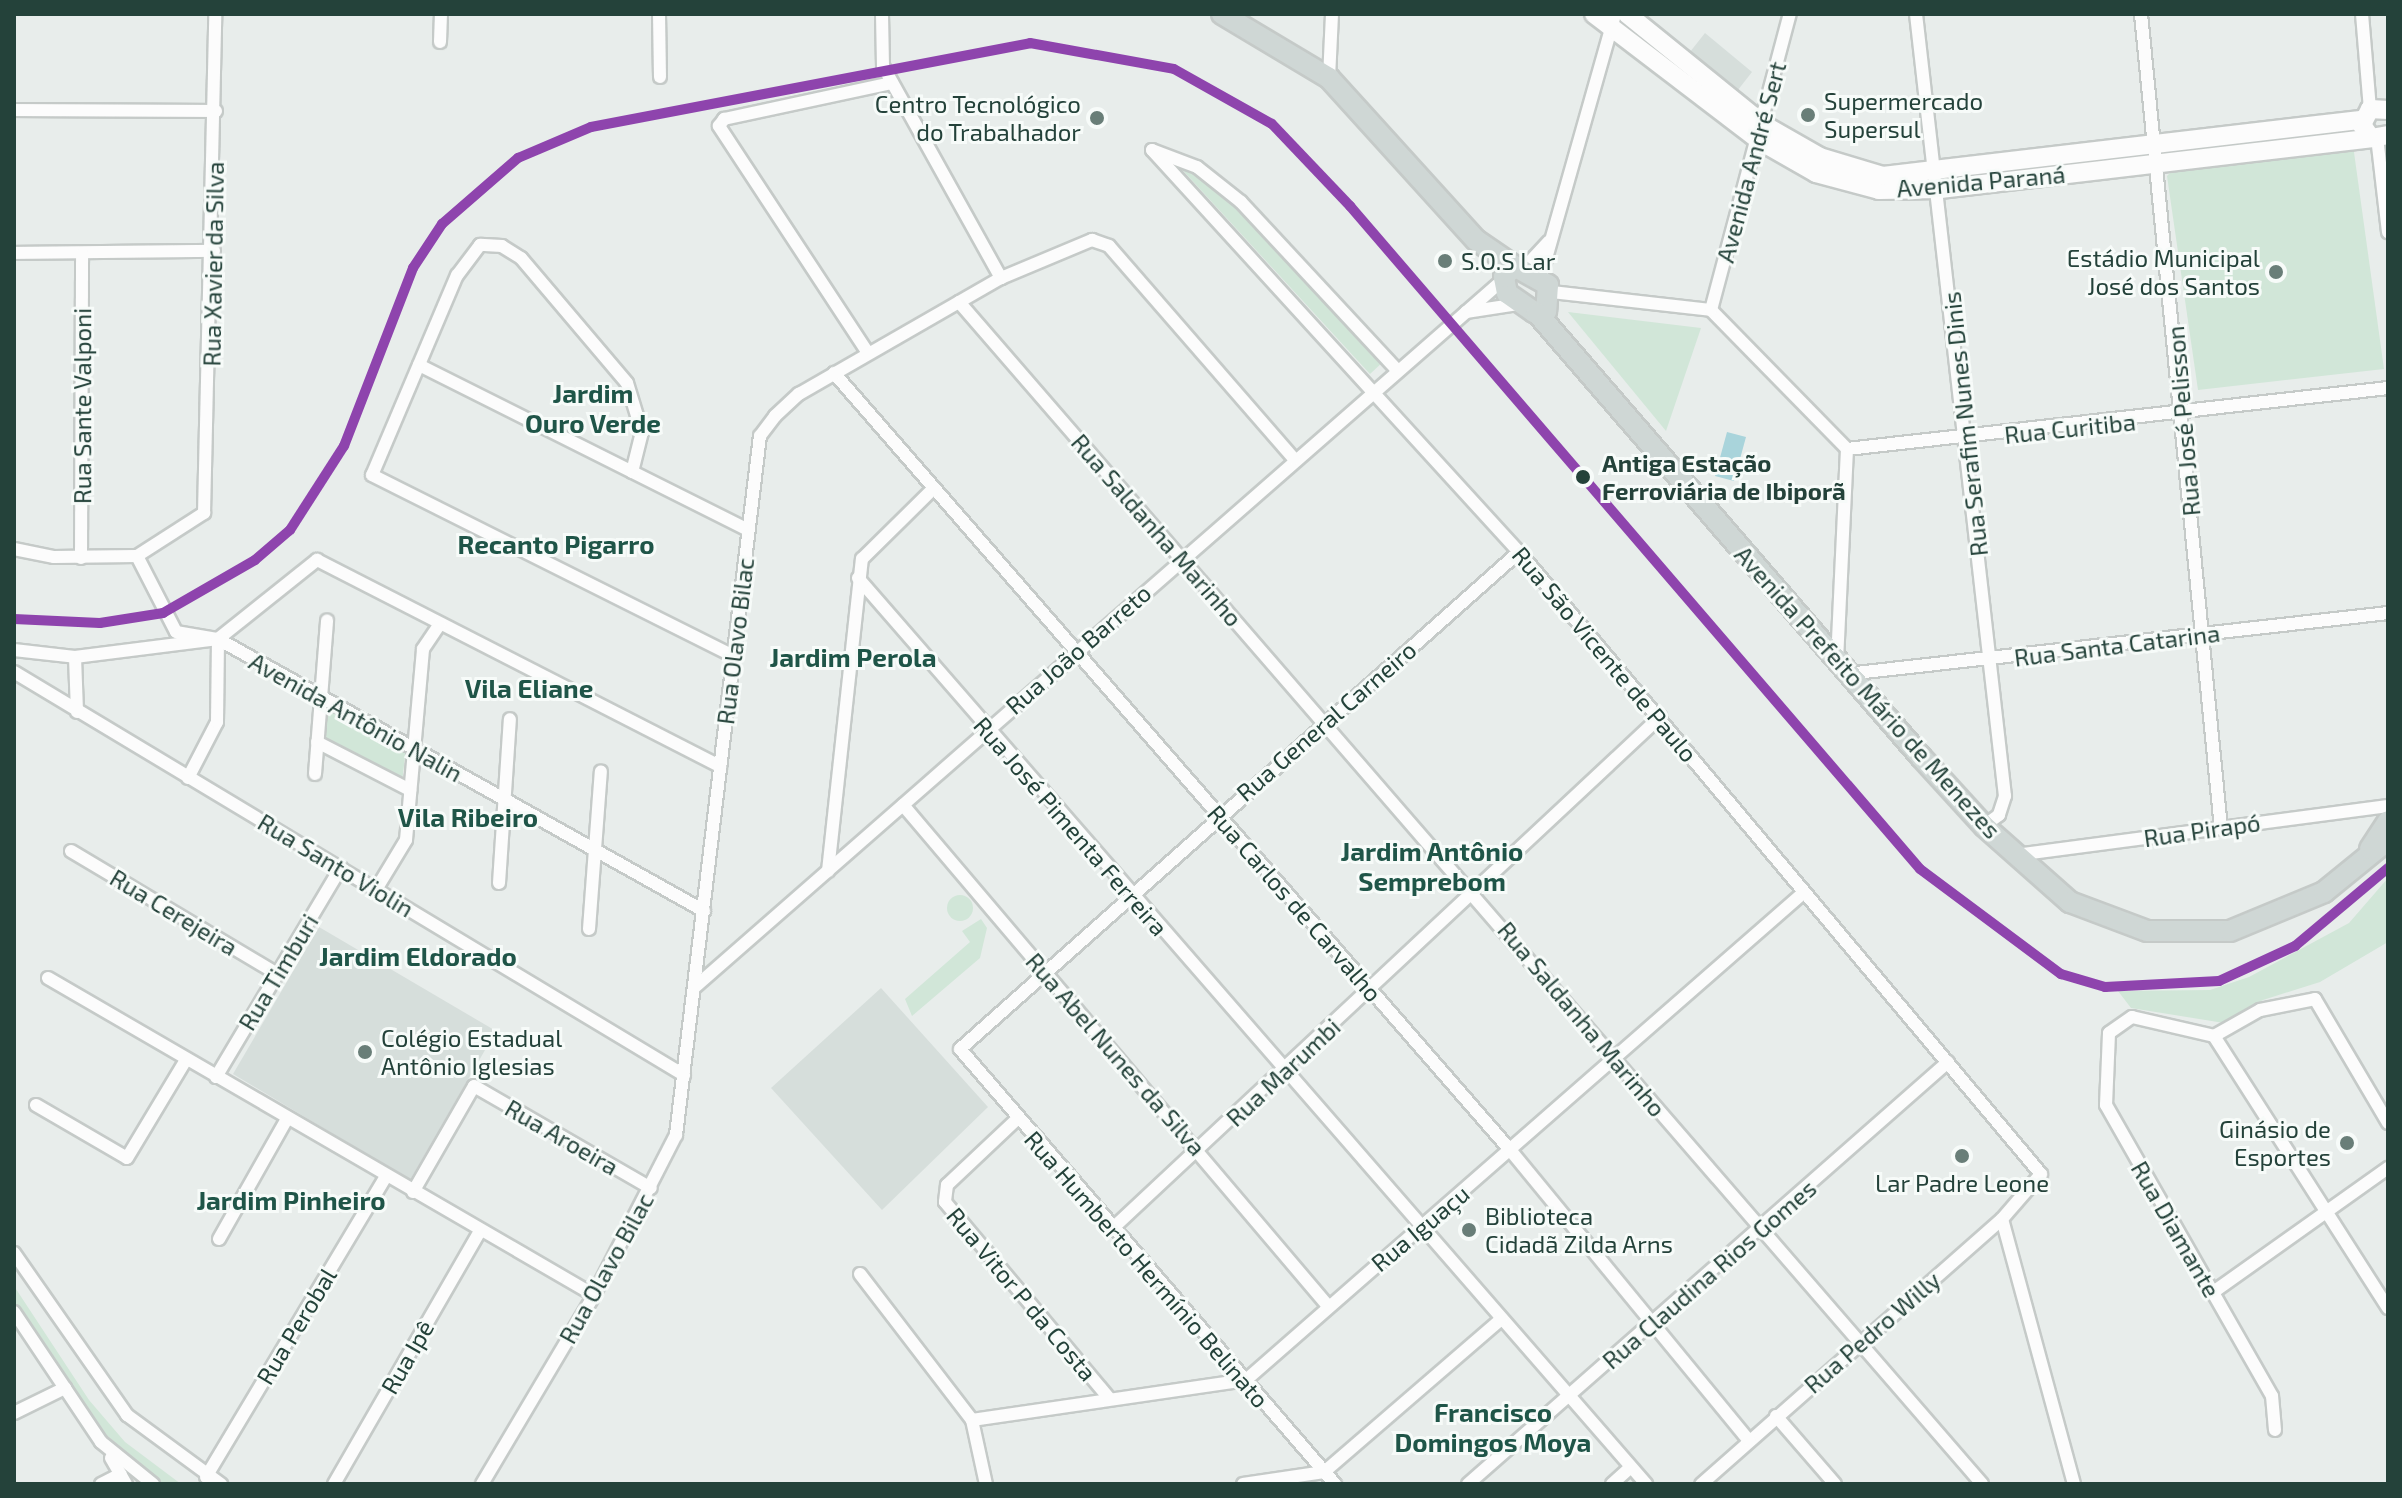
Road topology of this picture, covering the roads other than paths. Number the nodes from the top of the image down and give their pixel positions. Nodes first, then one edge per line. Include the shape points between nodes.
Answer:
1 (215, 14) edge
2 (441, 14) edge
3 (659, 14) edge
4 (882, 14) edge
5 (1222, 14) edge
6 (1332, 14) edge
7 (1594, 14) edge
8 (1627, 14) edge
9 (1790, 14) edge
10 (1916, 14) edge
11 (2141, 14) edge
12 (2362, 14) edge
13 (1612, 21) edge
14 (440, 42) dead end
15 (660, 77) dead end
16 (1329, 78) junction
17 (1690, 80) junction
18 (892, 83) junction
19 (14, 110) edge
20 (216, 111) junction
21 (2374, 113) edge
22 (1762, 133) junction
23 (2379, 137) edge
24 (2158, 155) junction
25 (1939, 182) junction
26 (2388, 232) edge
27 (214, 251) junction
28 (14, 253) edge
29 (82, 254) junction
30 (1001, 278) junction
31 (1527, 287) junction
32 (959, 302) junction
33 (1711, 310) junction
34 (1463, 313) junction
35 (868, 353) junction
36 (419, 365) junction
37 (1398, 371) junction
38 (834, 373) junction
39 (2388, 388) edge
40 (1374, 390) junction
41 (2182, 416) junction
42 (1968, 440) junction
43 (1847, 449) junction
44 (1294, 459) junction
45 (632, 472) junction
46 (934, 488) junction
47 (748, 530) junction
48 (14, 549) edge
49 (1519, 552) junction
50 (137, 556) junction
51 (81, 558) junction
52 (1181, 559) junction
53 (858, 578) junction
54 (2388, 613) edge
55 (327, 620) dead end
56 (440, 624) junction
57 (176, 632) junction
58 (2203, 635) junction
59 (218, 639) junction
60 (157, 648) junction
61 (14, 650) edge
62 (1076, 651) junction
63 (39, 654) junction
64 (733, 656) junction
65 (75, 657) junction
66 (1988, 659) junction
67 (1842, 669) junction
68 (14, 672) edge
69 (31, 681) junction
70 (73, 682) junction
71 (320, 696) junction
72 (47, 697) junction
73 (77, 712) junction
74 (1660, 717) junction
75 (510, 719) dead end
76 (1325, 722) junction
77 (985, 730) junction
78 (317, 742) junction
79 (413, 750) junction
80 (720, 766) junction
81 (601, 771) dead end
82 (315, 774) dead end
83 (188, 778) junction
84 (410, 790) junction
85 (504, 799) junction
86 (903, 805) junction
87 (2388, 806) edge
88 (1218, 815) junction
89 (2388, 821) edge
90 (1984, 826) junction
91 (2221, 828) junction
92 (2388, 840) edge
93 (597, 849) junction
94 (71, 851) dead end
95 (2016, 855) junction
96 (341, 867) junction
97 (2360, 867) junction
98 (828, 871) junction
99 (499, 883) dead end
100 (377, 888) junction
101 (1472, 890) junction
102 (1803, 893) junction
103 (1131, 894) junction
104 (704, 911) junction
105 (589, 929) dead end
106 (1045, 972) junction
107 (277, 974) junction
108 (48, 978) dead end
109 (695, 987) junction
110 (1370, 989) junction
111 (2214, 1036) junction
112 (960, 1054) joint
113 (1616, 1059) junction
114 (186, 1060) junction
115 (1948, 1062) junction
116 (1286, 1070) junction
117 (684, 1075) junction
118 (216, 1077) junction
119 (36, 1105) dead end
120 (287, 1119) junction
121 (1016, 1120) junction
122 (2388, 1123) edge
123 (1199, 1150) junction
124 (1511, 1151) junction
125 (2388, 1168) edge
126 (386, 1176) junction
127 (2041, 1177) joint
128 (651, 1188) junction
129 (413, 1192) junction
130 (2327, 1212) junction
131 (2002, 1219) junction
132 (1113, 1228) junction
133 (1420, 1228) junction
134 (1761, 1228) junction
135 (480, 1231) junction
136 (219, 1239) dead end
137 (14, 1253) edge
138 (860, 1274) dead end
139 (2212, 1293) junction
140 (594, 1295) junction
141 (1328, 1306) junction
142 (2388, 1308) edge
143 (14, 1312) edge
144 (1501, 1319) junction
145 (1652, 1323) junction
146 (1860, 1343) junction
147 (1246, 1380) junction
148 (65, 1388) junction
149 (1570, 1396) junction
150 (1109, 1398) junction
151 (14, 1413) edge
152 (1776, 1416) junction
153 (972, 1420) junction
154 (2275, 1430) dead end
155 (1749, 1441) junction
156 (101, 1442) junction
157 (1631, 1467) junction
158 (1324, 1472) junction
159 (206, 1477) junction
160 (123, 1479) edge
161 (101, 1484) edge
162 (153, 1484) edge
163 (221, 1484) edge
164 (334, 1484) edge
165 (482, 1484) edge
166 (986, 1484) edge
167 (1243, 1484) edge
168 (1335, 1484) edge
169 (1468, 1484) edge
170 (1612, 1484) edge
171 (1646, 1484) edge
172 (1701, 1484) edge
173 (1835, 1484) edge
174 (1982, 1484) edge
175 (2074, 1484) edge

1 - 20 street, Rua Xavier da Silva
2 - 14 street
3 - 15 street
4 - 18 street via 883,66
5 - 16 main road, Avenida Prefeito Mário de Menezes
6 - 16 street
7 - 13 main road, Avenida Paraná
8 - 17 main road, Avenida Paraná
9 - 22 street, Avenida André Sert
10 - 25 street, Rua Serafim Nunes Dinis
11 - 24 street, Rua José Pelisson
12 - 21 street
13 - 17 main road, Avenida Paraná
13 - 31 street, Rua João Barreto via 1551,239
16 - 31 main road, Avenida Prefeito Mário de Menezes via 1476,240
17 - 22 main road, Avenida Paraná
18 - 30 street
18 - 35 street via 720,123
19 - 20 street
20 - 27 street, Rua Xavier da Silva
21 - 23 main road
21 - 24 main road, Avenida Paraná
22 - 25 main road, Avenida Paraná via 1851,184
22 - 33 street, Avenida André Sert
23 - 24 main road, Avenida Paraná
23 - 26 street
24 - 25 main road, Avenida Paraná
24 - 41 street, Rua José Pelisson
25 - 42 street, Rua Serafim Nunes Dinis
27 - 29 street
27 - 50 street, Rua Xavier da Silva via 204,513
28 - 29 street
29 - 51 street, Rua Sante Valponi
30 - 32 street, Rua Olavo Bilac
30 - 44 street, Rua Olavo Bilac via 1080,242 1102,241
31 - 33 street
31 - 34 street, Rua João Barreto
31 - 34 street
31 - 67 main road, Avenida Prefeito Mário de Menezes via 1567,344
32 - 35 street, Rua Olavo Bilac
32 - 52 street, Rua Saldanha Marinho
33 - 43 street
34 - 37 street, Rua João Barreto
35 - 38 street, Rua Olavo Bilac
36 - 45 street
36 - 45 street via 467,256 480,245 502,246 627,383 642,432
36 - 64 street via 372,475
37 - 40 street, Rua João Barreto
37 - 40 street, Rua São Vicente de Paulo via 1241,202 1197,167 1154,149 1150,154
38 - 46 street, Rua Carlos de Carvalho
38 - 47 street, Rua Olavo Bilac via 799,394 760,436
39 - 41 street, Rua Curitiba
40 - 44 street, Rua João Barreto
40 - 49 street, Rua São Vicente de Paulo
41 - 42 street, Rua Curitiba
41 - 58 street, Rua José Pelisson
42 - 43 street, Rua Curitiba
42 - 66 street, Rua Serafim Nunes Dinis
43 - 67 street
44 - 52 street, Rua João Barreto
45 - 47 street
46 - 53 street via 878,537
46 - 62 street, Rua Carlos de Carvalho
47 - 64 street, Rua Olavo Bilac
48 - 51 street
49 - 74 street, Rua São Vicente de Paulo
49 - 76 street, Rua General Carneiro
50 - 51 street
50 - 57 street
52 - 62 street, Rua João Barreto
52 - 76 street, Rua Saldanha Marinho
53 - 77 street, Rua José Pimenta Ferreira
53 - 98 street
54 - 58 street, Rua Santa Catarina
55 - 71 street
56 - 59 street via 317,560
56 - 79 street via 423,649
56 - 80 street
57 - 59 street, Avenida Antônio Nalin
57 - 60 street
58 - 66 street, Rua Santa Catarina
58 - 91 street, Rua José Pelisson
59 - 60 street
59 - 71 street, Avenida Antônio Nalin
59 - 83 street via 217,722
60 - 65 street
61 - 63 street
62 - 77 street, Rua João Barreto
62 - 88 street, Rua Carlos de Carvalho
63 - 65 street
63 - 69 street
64 - 80 street, Rua Olavo Bilac
65 - 70 street
66 - 67 street, Rua Santa Catarina
66 - 90 street, Rua Serafim Nunes Dinis via 2005,796 1999,815
67 - 90 main road, Avenida Prefeito Mário de Menezes
68 - 69 street, Rua Santo Violin
69 - 72 street, Rua Santo Violin
70 - 72 street
70 - 73 street
71 - 78 street
71 - 79 street, Avenida Antônio Nalin
72 - 73 street, Rua Santo Violin
73 - 83 street, Rua Santo Violin
74 - 101 street, Rua Marumbi
74 - 102 street, Rua São Vicente de Paulo
75 - 85 street
76 - 88 street, Rua General Carneiro
76 - 101 street, Rua Saldanha Marinho
77 - 86 street, Rua João Barreto
77 - 103 street, Rua José Pimenta Ferreira
78 - 82 street
78 - 84 street
79 - 84 street
79 - 85 street, Avenida Antônio Nalin
80 - 104 street, Rua Olavo Bilac
81 - 93 street
83 - 96 street, Rua Santo Violin
84 - 100 street via 404,844
85 - 93 street, Avenida Antônio Nalin
85 - 99 street
86 - 98 street, Rua João Barreto
86 - 106 street, Rua Abel Nunes da Silva
87 - 91 street, Rua Pirapó
88 - 103 street, Rua General Carneiro
88 - 110 street, Rua Carlos de Carvalho
89 - 97 main road, Avenida Prefeito Mário de Menezes
90 - 95 main road, Avenida Prefeito Mário de Menezes
91 - 95 street, Rua Pirapó
92 - 97 main road, Avenida Prefeito Mário de Menezes
93 - 104 street, Avenida Antônio Nalin
93 - 105 street
94 - 107 street, Rua Cerejeira
95 - 97 main road, Avenida Prefeito Mário de Menezes via 2094,913 2147,931 2191,933 2262,922
96 - 100 street, Rua Santo Violin
96 - 107 street, Rua Timburi
98 - 109 street, Rua João Barreto
100 - 117 street, Rua Santo Violin
101 - 110 street, Rua Marumbi
101 - 113 street, Rua Saldanha Marinho
102 - 113 street, Rua Iguaçu
102 - 115 street, Rua São Vicente de Paulo
103 - 106 street, Rua General Carneiro
103 - 116 street, Rua José Pimenta Ferreira
104 - 109 street, Rua Olavo Bilac
106 - 112 street, Rua General Carneiro
106 - 123 street, Rua Abel Nunes da Silva
107 - 118 street, Rua Timburi
108 - 114 street
109 - 117 street, Rua Olavo Bilac
110 - 116 street, Rua Marumbi
110 - 124 street, Rua Carlos de Carvalho
111 - 122 street via 2260,1010 2315,999
111 - 130 street
111 - 139 street, Rua Diamante via 2151,1019 2114,1024 2106,1041 2106,1105
112 - 121 street, Rua Humberto Hermínio Belinato
113 - 124 street, Rua Iguaçu
113 - 134 street, Rua Saldanha Marinho
114 - 118 street
114 - 119 street via 127,1158
115 - 127 street, Rua São Vicente de Paulo
115 - 134 street, Rua Claudina Rios Gomes
116 - 123 street, Rua Marumbi
116 - 133 street, Rua José Pimenta Ferreira
117 - 128 street, Rua Olavo Bilac via 676,1135
118 - 120 street
120 - 126 street
120 - 136 street
121 - 132 street, Rua Humberto Hermínio Belinato
121 - 150 street, Rua Vitor P da Costa via 947,1185 945,1202
123 - 132 street, Rua Marumbi
123 - 141 street, Rua Abel Nunes da Silva
124 - 133 street, Rua Iguaçu
124 - 145 street, Rua Carlos de Carvalho
125 - 130 street
126 - 129 street
126 - 159 street, Rua Perobal
127 - 131 street, Rua Pedro Willy
128 - 129 street, Rua Aroeira via 474,1086
128 - 140 street, Rua Olavo Bilac
129 - 135 street
130 - 139 street
130 - 142 street
131 - 146 street, Rua Pedro Willy
131 - 175 street
132 - 147 street, Rua Humberto Hermínio Belinato
133 - 141 street, Rua Iguaçu
133 - 144 street, Rua José Pimenta Ferreira
134 - 145 street, Rua Claudina Rios Gomes
134 - 146 street, Rua Saldanha Marinho
135 - 140 street
135 - 164 street, Rua Ipê
137 - 159 street via 127,1415
138 - 153 street
139 - 154 street, Rua Diamante via 2272,1396
140 - 165 street, Rua Olavo Bilac
141 - 147 street, Rua Iguaçu
143 - 148 street
144 - 149 street, Rua José Pimenta Ferreira
144 - 158 street
145 - 149 street, Rua Claudina Rios Gomes
145 - 155 street, Rua Carlos de Carvalho
146 - 152 street, Rua Pedro Willy
146 - 174 street, Rua Saldanha Marinho
147 - 150 street
147 - 158 street, Rua Humberto Hermínio Belinato
148 - 151 street
148 - 156 street
149 - 157 street, Rua José Pimenta Ferreira
149 - 169 street, Rua Claudina Rios Gomes
150 - 153 street
152 - 155 street, Rua Pedro Willy
152 - 173 street
153 - 166 street
155 - 172 street, Rua Pedro Willy
156 - 160 street
156 - 162 street
157 - 170 street
157 - 171 street, Rua José Pimenta Ferreira
158 - 167 street
158 - 168 street, Rua Humberto Hermínio Belinato
159 - 163 street
160 - 161 street

